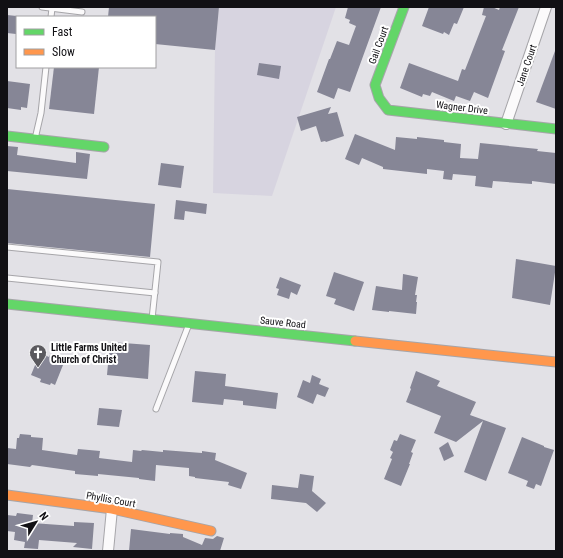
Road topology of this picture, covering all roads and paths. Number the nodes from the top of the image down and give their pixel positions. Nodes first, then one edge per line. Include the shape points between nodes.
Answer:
1 (42, 7) edge
2 (404, 7) edge
3 (546, 7) edge
4 (52, 8) junction
5 (82, 12) dead end
6 (51, 16) edge
7 (46, 68) edge
8 (377, 90) joint
9 (506, 124) junction
10 (556, 129) edge
11 (7, 136) edge
12 (35, 140) junction
13 (104, 148) dead end
14 (7, 247) edge
15 (7, 278) edge
16 (155, 293) junction
17 (7, 304) edge
18 (152, 320) junction
19 (189, 323) junction
20 (556, 362) edge
21 (156, 409) dead end
22 (7, 496) edge
23 (112, 509) junction
24 (211, 531) dead end
25 (108, 551) edge

1 - 4 lane
2 - 8 street, Gail Court via 375,85
3 - 9 street, Jane Court
4 - 5 lane
4 - 6 lane
7 - 12 lane
8 - 9 street, Wagner Drive via 379,98 388,110
9 - 10 street, Wagner Drive
11 - 12 street
12 - 13 street
14 - 16 lane via 158,262
15 - 16 lane
16 - 18 lane
17 - 18 street, Sauve Road
18 - 19 street, Sauve Road
19 - 20 street, Sauve Road
19 - 21 lane
22 - 23 street, Phyllis Court
23 - 24 street, Phyllis Court
23 - 25 street

